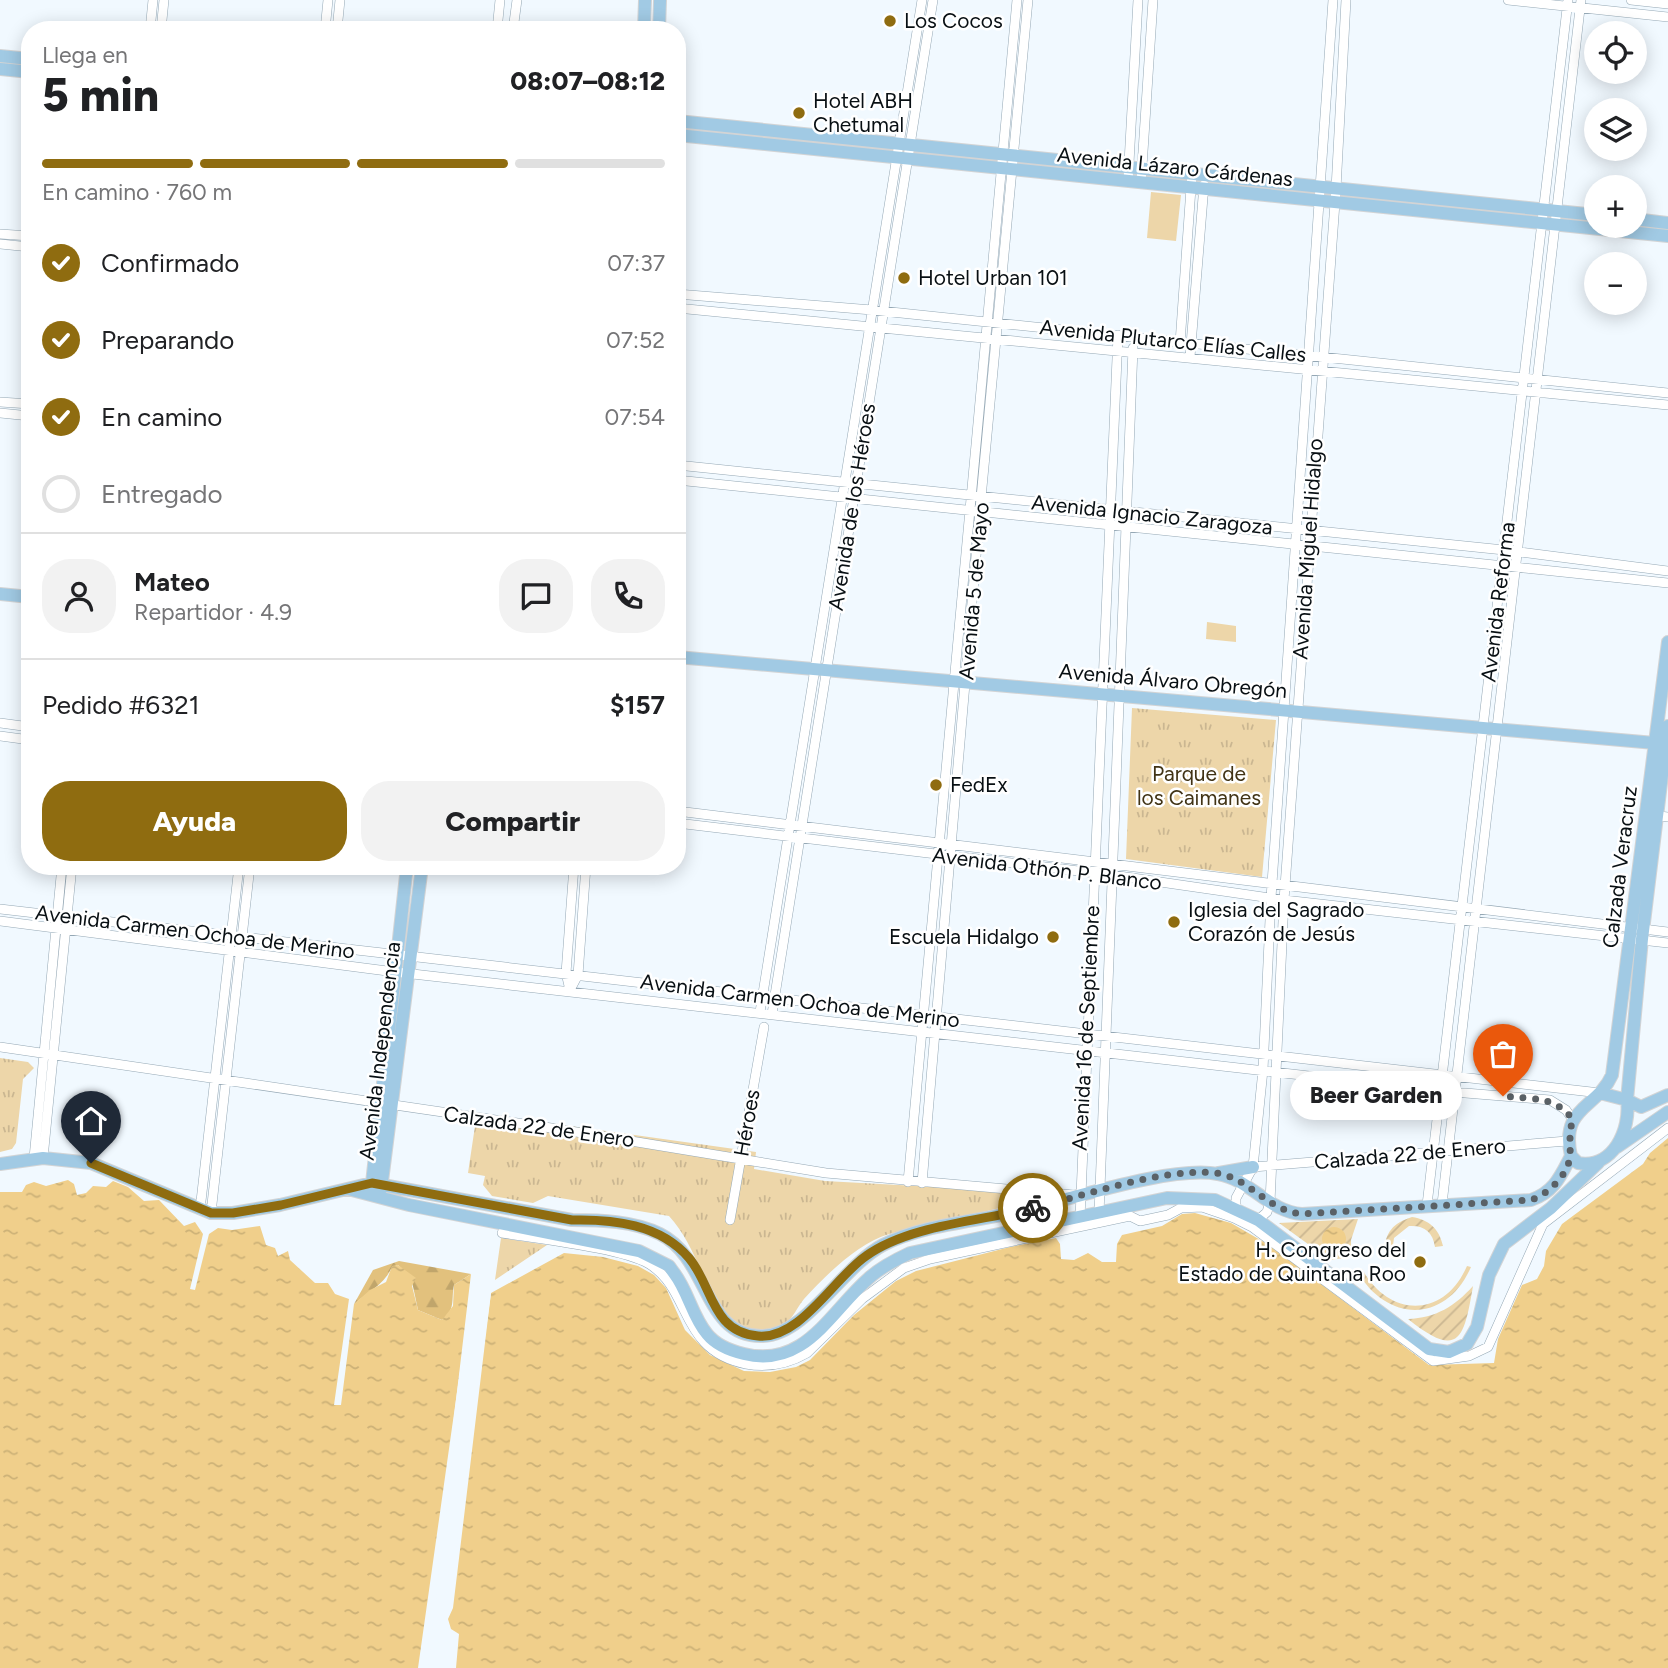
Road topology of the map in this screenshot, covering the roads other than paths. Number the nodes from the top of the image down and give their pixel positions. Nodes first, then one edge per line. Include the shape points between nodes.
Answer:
1 (153, 0) edge
2 (164, 0) edge
3 (328, 0) edge
4 (340, 0) edge
5 (500, 0) edge
6 (517, 0) edge
7 (645, 0) edge
8 (660, 0) edge
9 (922, 0) edge
10 (933, 0) edge
11 (1017, 0) edge
12 (1028, 0) edge
13 (1138, 0) edge
14 (1153, 0) edge
15 (1333, 0) edge
16 (1346, 0) edge
17 (1508, 0) edge
18 (1631, 0) edge
19 (1567, 3) edge
20 (1581, 4) edge
21 (1668, 4) edge
22 (1668, 17) edge
23 (151, 21) edge
24 (162, 21) edge
25 (326, 21) edge
26 (338, 21) edge
27 (498, 21) edge
28 (514, 21) edge
29 (644, 21) edge
30 (659, 21) edge
31 (0, 56) edge
32 (21, 58) edge
33 (0, 69) edge
34 (21, 71) edge
35 (686, 122) edge
36 (686, 136) edge
37 (903, 151) junction
38 (1008, 162) junction
39 (1135, 168) junction
40 (1198, 174) junction
41 (1135, 182) junction
42 (1320, 187) junction
43 (1197, 188) junction
44 (1336, 189) junction
45 (1320, 201) junction
46 (1334, 203) junction
47 (1550, 211) junction
48 (1584, 214) edge
49 (1647, 221) edge
50 (1668, 223) edge
51 (1548, 225) junction
52 (0, 234) edge
53 (21, 235) edge
54 (1668, 236) edge
55 (0, 244) edge
56 (21, 246) edge
57 (686, 295) edge
58 (767, 302) junction
59 (686, 309) edge
60 (872, 310) junction
61 (883, 312) junction
62 (765, 315) junction
63 (987, 322) junction
64 (999, 323) junction
65 (869, 324) junction
66 (880, 326) junction
67 (1118, 335) junction
68 (986, 336) junction
69 (997, 337) junction
70 (1133, 337) junction
71 (1180, 343) junction
72 (1191, 344) junction
73 (1118, 349) junction
74 (1133, 351) junction
75 (1308, 355) junction
76 (1190, 357) junction
77 (1323, 357) junction
78 (1308, 371) junction
79 (1322, 372) junction
80 (1524, 377) junction
81 (1537, 378) junction
82 (1522, 390) junction
83 (1536, 392) junction
84 (1668, 393) edge
85 (0, 402) edge
86 (21, 403) edge
87 (1668, 405) edge
88 (0, 413) edge
89 (21, 415) edge
90 (1303, 439) junction
91 (1316, 440) junction
92 (686, 466) edge
93 (686, 481) edge
94 (851, 484) junction
95 (914, 491) junction
96 (848, 497) junction
97 (977, 498) junction
98 (912, 504) junction
99 (976, 511) junction
100 (1109, 511) junction
101 (1126, 513) junction
102 (1109, 524) junction
103 (1126, 526) junction
104 (1296, 529) junction
105 (1309, 531) junction
106 (1295, 543) junction
107 (1308, 544) junction
108 (1504, 550) junction
109 (1517, 552) junction
110 (1502, 565) junction
111 (1516, 566) junction
112 (1668, 570) edge
113 (1668, 583) edge
114 (0, 594) edge
115 (21, 596) edge
116 (1668, 642) edge
117 (686, 658) edge
118 (821, 669) junction
119 (1666, 677) edge
120 (960, 682) junction
121 (1101, 694) junction
122 (1119, 695) junction
123 (1291, 711) junction
124 (0, 723) edge
125 (21, 726) edge
126 (1668, 726) edge
127 (1483, 727) junction
128 (1497, 729) junction
129 (0, 736) edge
130 (21, 739) edge
131 (1661, 743) junction
132 (686, 812) edge
133 (1657, 816) edge
134 (686, 824) edge
135 (789, 826) junction
136 (802, 827) junction
137 (788, 837) junction
138 (800, 839) junction
139 (940, 844) junction
140 (954, 845) junction
141 (939, 856) junction
142 (952, 858) junction
143 (1094, 863) junction
144 (1112, 864) junction
145 (1093, 874) junction
146 (62, 875) edge
147 (70, 875) edge
148 (238, 875) edge
149 (249, 875) edge
150 (406, 875) edge
151 (421, 875) edge
152 (573, 875) edge
153 (585, 875) edge
154 (1112, 875) junction
155 (1273, 886) junction
156 (1285, 888) junction
157 (1271, 898) junction
158 (1284, 900) junction
159 (1462, 907) junction
160 (0, 909) edge
161 (1476, 909) junction
162 (62, 915) junction
163 (0, 921) edge
164 (1461, 921) junction
165 (1475, 923) junction
166 (61, 928) junction
167 (1668, 932) edge
168 (1637, 933) junction
169 (232, 936) junction
170 (243, 938) junction
171 (1668, 943) edge
172 (307, 945) junction
173 (230, 949) junction
174 (242, 950) junction
175 (397, 956) junction
176 (411, 956) junction
177 (304, 959) junction
178 (472, 963) junction
179 (395, 972) junction
180 (410, 972) junction
181 (566, 973) junction
182 (578, 975) junction
183 (470, 979) junction
184 (657, 984) junction
185 (570, 990) junction
186 (762, 996) junction
187 (774, 998) junction
188 (656, 1000) junction
189 (883, 1011) junction
190 (760, 1012) junction
191 (772, 1014) junction
192 (925, 1016) junction
193 (937, 1017) junction
194 (880, 1026) junction
195 (764, 1027) dead end
196 (1027, 1028) junction
197 (923, 1031) junction
198 (935, 1032) junction
199 (1085, 1035) junction
200 (1105, 1037) junction
201 (1025, 1043) junction
202 (0, 1047) edge
203 (1085, 1050) junction
204 (1105, 1052) junction
205 (48, 1053) junction
206 (1263, 1056) junction
207 (1278, 1058) junction
208 (1263, 1070) junction
209 (1277, 1072) junction
210 (1442, 1077) junction
211 (222, 1079) junction
212 (1457, 1079) junction
213 (1441, 1091) junction
214 (1455, 1092) junction
215 (1600, 1093) junction
216 (1668, 1095) edge
217 (1627, 1100) junction
218 (387, 1104) junction
219 (1668, 1112) edge
220 (1573, 1120) junction
221 (1668, 1128) edge
222 (1567, 1141) junction
223 (1617, 1148) junction
224 (1449, 1150) junction
225 (1433, 1152) junction
226 (1571, 1156) junction
227 (741, 1157) junction
228 (39, 1158) junction
229 (1598, 1163) junction
230 (0, 1164) edge
231 (1269, 1166) junction
232 (1253, 1167) junction
233 (1217, 1173) junction
234 (908, 1182) junction
235 (922, 1183) junction
236 (1244, 1183) junction
237 (378, 1184) junction
238 (344, 1188) junction
239 (1099, 1191) junction
240 (1079, 1197) junction
241 (376, 1198) junction
242 (1270, 1202) junction
243 (1442, 1204) junction
244 (1427, 1205) junction
245 (493, 1207) junction
246 (1236, 1208) junction
247 (206, 1212) junction
248 (1099, 1214) junction
249 (1080, 1218) junction
250 (730, 1220) dead end
251 (1258, 1220) junction
252 (490, 1223) junction
253 (502, 1233) dead end
254 (906, 1236) junction
255 (910, 1253) junction

1 - 23 street
2 - 24 street
3 - 25 street
4 - 26 street
5 - 27 street
6 - 28 street
7 - 29 main road
8 - 30 main road
9 - 37 street, Avenida de los Héroes
10 - 37 street, Avenida de los Héroes
11 - 38 street, Avenida 5 de Mayo
12 - 38 street, Avenida 5 de Mayo
13 - 39 street
14 - 39 street
15 - 42 street, Avenida Miguel Hidalgo
16 - 44 street, Avenida Miguel Hidalgo
17 - 19 street
18 - 21 street
19 - 20 street
19 - 47 street, Avenida Reforma
20 - 22 street
20 - 47 street, Avenida Reforma
31 - 32 main road
33 - 34 main road
35 - 37 main road, Avenida Lázaro Cárdenas
36 - 37 main road, Avenida Lázaro Cárdenas
37 - 38 main road, Avenida Lázaro Cárdenas
37 - 60 street, Avenida de los Héroes
37 - 61 street, Avenida de los Héroes
38 - 39 main road, Avenida Lázaro Cárdenas
38 - 41 main road, Avenida Lázaro Cárdenas
38 - 63 street, Avenida 5 de Mayo
38 - 64 street, Avenida 5 de Mayo
39 - 40 main road, Avenida Lázaro Cárdenas
39 - 41 street
40 - 42 main road, Avenida Lázaro Cárdenas
40 - 43 street
41 - 43 main road, Avenida Lázaro Cárdenas
42 - 44 main road, Avenida Lázaro Cárdenas
42 - 45 street, Avenida Miguel Hidalgo
43 - 45 main road, Avenida Lázaro Cárdenas
43 - 71 street
43 - 72 street
44 - 46 street, Avenida Miguel Hidalgo
44 - 47 main road, Avenida Lázaro Cárdenas
45 - 46 main road, Avenida Lázaro Cárdenas
45 - 75 street, Avenida Miguel Hidalgo
46 - 51 main road, Avenida Lázaro Cárdenas
46 - 77 street, Avenida Miguel Hidalgo
47 - 48 main road, Avenida Lázaro Cárdenas
47 - 51 street, Avenida Reforma
49 - 50 main road
51 - 54 main road, Avenida Lázaro Cárdenas
51 - 80 street, Avenida Reforma
51 - 81 street, Avenida Reforma
52 - 53 street
55 - 56 street
57 - 58 street, Avenida Plutarco Elías Calles
58 - 60 street, Avenida Plutarco Elías Calles
58 - 62 street
59 - 62 street, Avenida Plutarco Elías Calles
60 - 61 street, Avenida Plutarco Elías Calles
60 - 65 street, Avenida de los Héroes
61 - 63 street, Avenida Plutarco Elías Calles
61 - 66 street, Avenida de los Héroes
62 - 65 street, Avenida Plutarco Elías Calles
63 - 64 street, Avenida Plutarco Elías Calles
63 - 68 street, Avenida 5 de Mayo
64 - 67 street, Avenida Plutarco Elías Calles
64 - 69 street, Avenida 5 de Mayo
65 - 66 street, Avenida Plutarco Elías Calles
65 - 94 street, Avenida de los Héroes
66 - 68 street, Avenida Plutarco Elías Calles
66 - 94 street, Avenida de los Héroes
67 - 70 street, Avenida Plutarco Elías Calles
67 - 73 street, Avenida 16 de Septiembre
68 - 69 street, Avenida Plutarco Elías Calles
68 - 97 street, Avenida 5 de Mayo
69 - 73 street, Avenida Plutarco Elías Calles
69 - 97 street, Avenida 5 de Mayo
70 - 71 street, Avenida Plutarco Elías Calles
70 - 74 street, Avenida 16 de Septiembre
71 - 72 street, Avenida Plutarco Elías Calles
72 - 75 street, Avenida Plutarco Elías Calles
72 - 76 street
73 - 74 street, Avenida Plutarco Elías Calles
73 - 100 street, Avenida 16 de Septiembre
74 - 76 street, Avenida Plutarco Elías Calles
74 - 101 street, Avenida 16 de Septiembre
75 - 77 street, Avenida Plutarco Elías Calles
75 - 78 street, Avenida Miguel Hidalgo
76 - 78 street, Avenida Plutarco Elías Calles
77 - 79 street, Avenida Miguel Hidalgo
77 - 80 street, Avenida Plutarco Elías Calles
78 - 79 street, Avenida Plutarco Elías Calles
78 - 90 street, Avenida Miguel Hidalgo
79 - 82 street, Avenida Plutarco Elías Calles
79 - 91 street, Avenida Miguel Hidalgo
80 - 81 street, Avenida Plutarco Elías Calles
80 - 82 street, Avenida Reforma
81 - 83 street, Avenida Reforma
81 - 84 street, Avenida Plutarco Elías Calles
82 - 83 street, Avenida Plutarco Elías Calles
82 - 108 street, Avenida Reforma
83 - 87 street, Avenida Plutarco Elías Calles
83 - 109 street, Avenida Reforma
85 - 86 street
88 - 89 street
90 - 91 street
90 - 104 street, Avenida Miguel Hidalgo
91 - 105 street, Avenida Miguel Hidalgo
92 - 94 street, Avenida Ignacio Zaragoza
93 - 96 street, Avenida Ignacio Zaragoza
94 - 95 street, Avenida Ignacio Zaragoza
94 - 96 street, Avenida de los Héroes
95 - 97 street, Avenida Ignacio Zaragoza
95 - 98 street
96 - 98 street, Avenida Ignacio Zaragoza
96 - 118 street, Avenida de los Héroes
97 - 99 street, Avenida 5 de Mayo
97 - 100 street, Avenida Ignacio Zaragoza
98 - 99 street, Avenida Ignacio Zaragoza
99 - 102 street, Avenida Ignacio Zaragoza
99 - 120 street, Avenida 5 de Mayo
100 - 101 street, Avenida Ignacio Zaragoza
100 - 102 street, Avenida 16 de Septiembre
101 - 103 street, Avenida 16 de Septiembre
101 - 104 street, Avenida Ignacio Zaragoza
102 - 103 street, Avenida Ignacio Zaragoza
102 - 121 street, Avenida 16 de Septiembre
103 - 106 street, Avenida Ignacio Zaragoza
103 - 122 street, Avenida 16 de Septiembre
104 - 105 street, Avenida Ignacio Zaragoza
104 - 106 street, Avenida Miguel Hidalgo
105 - 107 street, Avenida Miguel Hidalgo
105 - 108 street, Avenida Ignacio Zaragoza
106 - 107 street, Avenida Ignacio Zaragoza
106 - 123 street, Avenida Miguel Hidalgo
107 - 110 street, Avenida Ignacio Zaragoza
107 - 123 street, Avenida Miguel Hidalgo
108 - 109 street, Avenida Ignacio Zaragoza
108 - 110 street, Avenida Reforma
109 - 111 street, Avenida Reforma
109 - 112 street, Avenida Ignacio Zaragoza
110 - 111 street, Avenida Ignacio Zaragoza
110 - 127 street, Avenida Reforma
111 - 113 street, Avenida Ignacio Zaragoza
111 - 128 street, Avenida Reforma
114 - 115 main road
116 - 119 main road, Calzada Veracruz
117 - 118 main road, Avenida Álvaro Obregón
118 - 120 main road, Avenida Álvaro Obregón
118 - 135 street, Avenida de los Héroes
118 - 136 street, Avenida de los Héroes
119 - 131 main road, Calzada Veracruz
120 - 121 main road, Avenida Álvaro Obregón
120 - 139 street, Avenida 5 de Mayo
120 - 140 street, Avenida 5 de Mayo
121 - 122 main road, Avenida Álvaro Obregón
121 - 143 street, Avenida 16 de Septiembre
122 - 123 main road, Avenida Álvaro Obregón
122 - 144 street, Avenida 16 de Septiembre
123 - 127 main road, Avenida Álvaro Obregón
123 - 155 street, Avenida Miguel Hidalgo
123 - 156 street, Avenida Miguel Hidalgo
124 - 125 street
126 - 131 main road, Calzada Veracruz
127 - 128 main road, Avenida Álvaro Obregón
127 - 159 street, Avenida Reforma
128 - 131 main road, Avenida Álvaro Obregón
128 - 161 street, Avenida Reforma
129 - 130 street
131 - 133 main road, Calzada Veracruz
132 - 135 street, Avenida Othón P. Blanco
133 - 168 main road, Calzada Veracruz
134 - 137 street, Avenida Othón P. Blanco
135 - 136 street, Avenida Othón P. Blanco
135 - 137 street, Avenida de los Héroes
136 - 138 street, Avenida de los Héroes
136 - 139 street, Avenida Othón P. Blanco
137 - 138 street, Avenida Othón P. Blanco
137 - 186 street, Avenida de los Héroes
138 - 141 street, Avenida Othón P. Blanco
138 - 187 street, Avenida de los Héroes
139 - 140 street, Avenida Othón P. Blanco
139 - 141 street, Avenida 5 de Mayo
140 - 142 street, Avenida 5 de Mayo
140 - 143 street, Avenida Othón P. Blanco
141 - 142 street, Avenida Othón P. Blanco
141 - 192 street, Avenida 5 de Mayo
142 - 145 street, Avenida Othón P. Blanco
142 - 193 street, Avenida 5 de Mayo
143 - 144 street, Avenida Othón P. Blanco
143 - 145 street, Avenida 16 de Septiembre
144 - 154 street, Avenida 16 de Septiembre
144 - 155 street, Avenida Othón P. Blanco
145 - 154 street, Avenida Othón P. Blanco
145 - 199 street, Avenida 16 de Septiembre
146 - 162 street
147 - 162 street
148 - 169 street
149 - 170 street
150 - 175 main road, Avenida Independencia
151 - 176 main road, Avenida Independencia
152 - 181 street
153 - 182 street
154 - 157 street, Avenida Othón P. Blanco
154 - 200 street, Avenida 16 de Septiembre
155 - 156 street, Avenida Othón P. Blanco
155 - 157 street, Avenida Miguel Hidalgo
156 - 158 street, Avenida Miguel Hidalgo
156 - 159 street, Avenida Othón P. Blanco
157 - 158 street, Avenida Othón P. Blanco
157 - 206 street, Avenida Miguel Hidalgo
158 - 164 street, Avenida Othón P. Blanco
158 - 207 street, Avenida Miguel Hidalgo
159 - 161 street, Avenida Othón P. Blanco
159 - 164 street, Avenida Reforma
160 - 162 street, Avenida Carmen Ochoa de Merino
161 - 165 street, Avenida Reforma
161 - 168 street, Avenida Othón P. Blanco
162 - 166 street
162 - 169 street, Avenida Carmen Ochoa de Merino
163 - 166 street, Avenida Carmen Ochoa de Merino
164 - 165 street, Avenida Othón P. Blanco
164 - 210 street, Avenida Reforma
165 - 168 street, Avenida Othón P. Blanco
165 - 212 street, Avenida Reforma
166 - 173 street, Avenida Carmen Ochoa de Merino
166 - 205 street
167 - 168 street, Avenida Othón P. Blanco
168 - 171 street, Avenida Othón P. Blanco
168 - 215 main road, Calzada Veracruz via 1612,1075
168 - 217 main road, Calzada Veracruz
169 - 170 street, Avenida Carmen Ochoa de Merino
169 - 173 street
170 - 172 street, Avenida Carmen Ochoa de Merino
170 - 174 street
172 - 175 street, Avenida Carmen Ochoa de Merino
172 - 177 street
173 - 174 street, Avenida Carmen Ochoa de Merino
173 - 211 street
174 - 177 street, Avenida Carmen Ochoa de Merino
174 - 211 street
175 - 176 street, Avenida Carmen Ochoa de Merino
175 - 179 main road, Avenida Independencia
176 - 178 street, Avenida Carmen Ochoa de Merino
176 - 180 main road, Avenida Independencia
177 - 179 street, Avenida Carmen Ochoa de Merino
178 - 181 street, Avenida Carmen Ochoa de Merino
178 - 183 street
179 - 180 street, Avenida Carmen Ochoa de Merino
179 - 218 main road, Avenida Independencia
180 - 183 street, Avenida Carmen Ochoa de Merino
180 - 218 main road, Avenida Independencia
181 - 182 street, Avenida Carmen Ochoa de Merino
181 - 185 street
182 - 184 street, Avenida Carmen Ochoa de Merino
182 - 185 street
183 - 185 street, Avenida Carmen Ochoa de Merino
184 - 186 street, Avenida Carmen Ochoa de Merino
184 - 188 street
185 - 188 street, Avenida Carmen Ochoa de Merino
186 - 187 street, Avenida Carmen Ochoa de Merino
186 - 190 street, Avenida de los Héroes
187 - 189 street, Avenida Carmen Ochoa de Merino
187 - 191 street, Avenida de los Héroes
188 - 190 street, Avenida Carmen Ochoa de Merino
189 - 192 street, Avenida Carmen Ochoa de Merino
189 - 194 street
190 - 191 street, Avenida Carmen Ochoa de Merino
191 - 194 street, Avenida Carmen Ochoa de Merino
192 - 193 street, Avenida Carmen Ochoa de Merino
192 - 197 street, Avenida 5 de Mayo
193 - 196 street, Avenida Carmen Ochoa de Merino
193 - 198 street, Avenida 5 de Mayo
194 - 197 street, Avenida Carmen Ochoa de Merino
195 - 227 street, Héroes
196 - 199 street, Avenida Carmen Ochoa de Merino
196 - 201 street
197 - 198 street, Avenida Carmen Ochoa de Merino
197 - 234 street, Avenida 5 de Mayo
198 - 201 street, Avenida Carmen Ochoa de Merino
198 - 235 street, Avenida 5 de Mayo
199 - 200 street, Avenida Carmen Ochoa de Merino
199 - 203 street, Avenida 16 de Septiembre
200 - 204 street, Avenida 16 de Septiembre
200 - 206 street, Avenida Carmen Ochoa de Merino
201 - 203 street, Avenida Carmen Ochoa de Merino
202 - 205 street, Calzada 22 de Enero
203 - 204 street, Avenida Carmen Ochoa de Merino
203 - 240 street, Avenida 16 de Septiembre
204 - 208 street, Avenida Carmen Ochoa de Merino
204 - 239 street, Avenida 16 de Septiembre
205 - 211 street, Calzada 22 de Enero
205 - 228 street
206 - 207 street, Avenida Carmen Ochoa de Merino
206 - 208 street, Avenida Miguel Hidalgo
207 - 209 street, Avenida Miguel Hidalgo
207 - 210 street, Avenida Carmen Ochoa de Merino
208 - 209 street, Avenida Carmen Ochoa de Merino
208 - 232 street, Avenida Miguel Hidalgo
209 - 213 street, Avenida Carmen Ochoa de Merino
209 - 231 street, Avenida Miguel Hidalgo
210 - 212 street, Avenida Carmen Ochoa de Merino
210 - 213 street, Avenida Reforma
211 - 218 street, Calzada 22 de Enero
211 - 247 street
212 - 214 street, Avenida Reforma
212 - 215 street, Avenida Carmen Ochoa de Merino
213 - 214 street, Avenida Carmen Ochoa de Merino
213 - 225 street, Avenida Reforma
214 - 220 street, Avenida Carmen Ochoa de Merino via 1550,1100
214 - 224 street, Avenida Reforma
215 - 217 main road
215 - 220 main road via 1588,1100
216 - 217 main road via 1641,1107
217 - 223 main road via 1627,1124
218 - 227 street, Calzada 22 de Enero
218 - 237 main road, Avenida Independencia
219 - 223 main road
220 - 222 main road
221 - 253 street via 1543,1224 1488,1347 1469,1356 1433,1361 1252,1227 1202,1207 1181,1208 1140,1221 1130,1216 930,1259 887,1278 807,1353 793,1361 764,1365 738,1362 712,1350 697,1335 666,1280 649,1264
222 - 224 street, Calzada 22 de Enero
222 - 226 main road
223 - 229 main road
224 - 225 street, Calzada 22 de Enero
224 - 243 street, Avenida Reforma
225 - 231 street, Calzada 22 de Enero
225 - 244 street, Avenida Reforma
226 - 229 main road via 1578,1163
226 - 243 main road via 1546,1195 1531,1200
227 - 234 street, Calzada 22 de Enero
227 - 250 street, Héroes
228 - 230 main road
228 - 247 main road via 101,1166
229 - 251 main road via 1504,1244 1492,1267 1473,1336 1459,1350 1449,1352 1430,1349
231 - 232 street, Calzada 22 de Enero
231 - 242 street, Avenida Miguel Hidalgo
232 - 233 main road
232 - 236 street, Avenida Miguel Hidalgo
233 - 236 main road
233 - 239 main road via 1153,1179
234 - 235 street, Calzada 22 de Enero
235 - 240 street, Calzada 22 de Enero
236 - 242 main road
236 - 246 street, Avenida Miguel Hidalgo
237 - 238 main road
237 - 241 main road, Avenida Independencia
237 - 245 main road
238 - 241 main road
238 - 247 main road via 281,1205 233,1213
239 - 240 main road
239 - 248 street, Avenida 16 de Septiembre
240 - 249 street, Avenida 16 de Septiembre
240 - 254 main road
241 - 252 main road
242 - 244 main road via 1288,1213 1302,1214
242 - 251 street
243 - 244 main road
245 - 252 main road
245 - 254 main road via 598,1220 661,1235 690,1258 721,1318 731,1327 759,1336 786,1331 864,1257
246 - 248 main road via 1186,1196
246 - 251 main road
248 - 249 main road
249 - 255 main road
252 - 255 main road via 617,1246 656,1259 677,1276 707,1335 728,1349 754,1357 792,1352 811,1340 867,1279
254 - 255 main road

